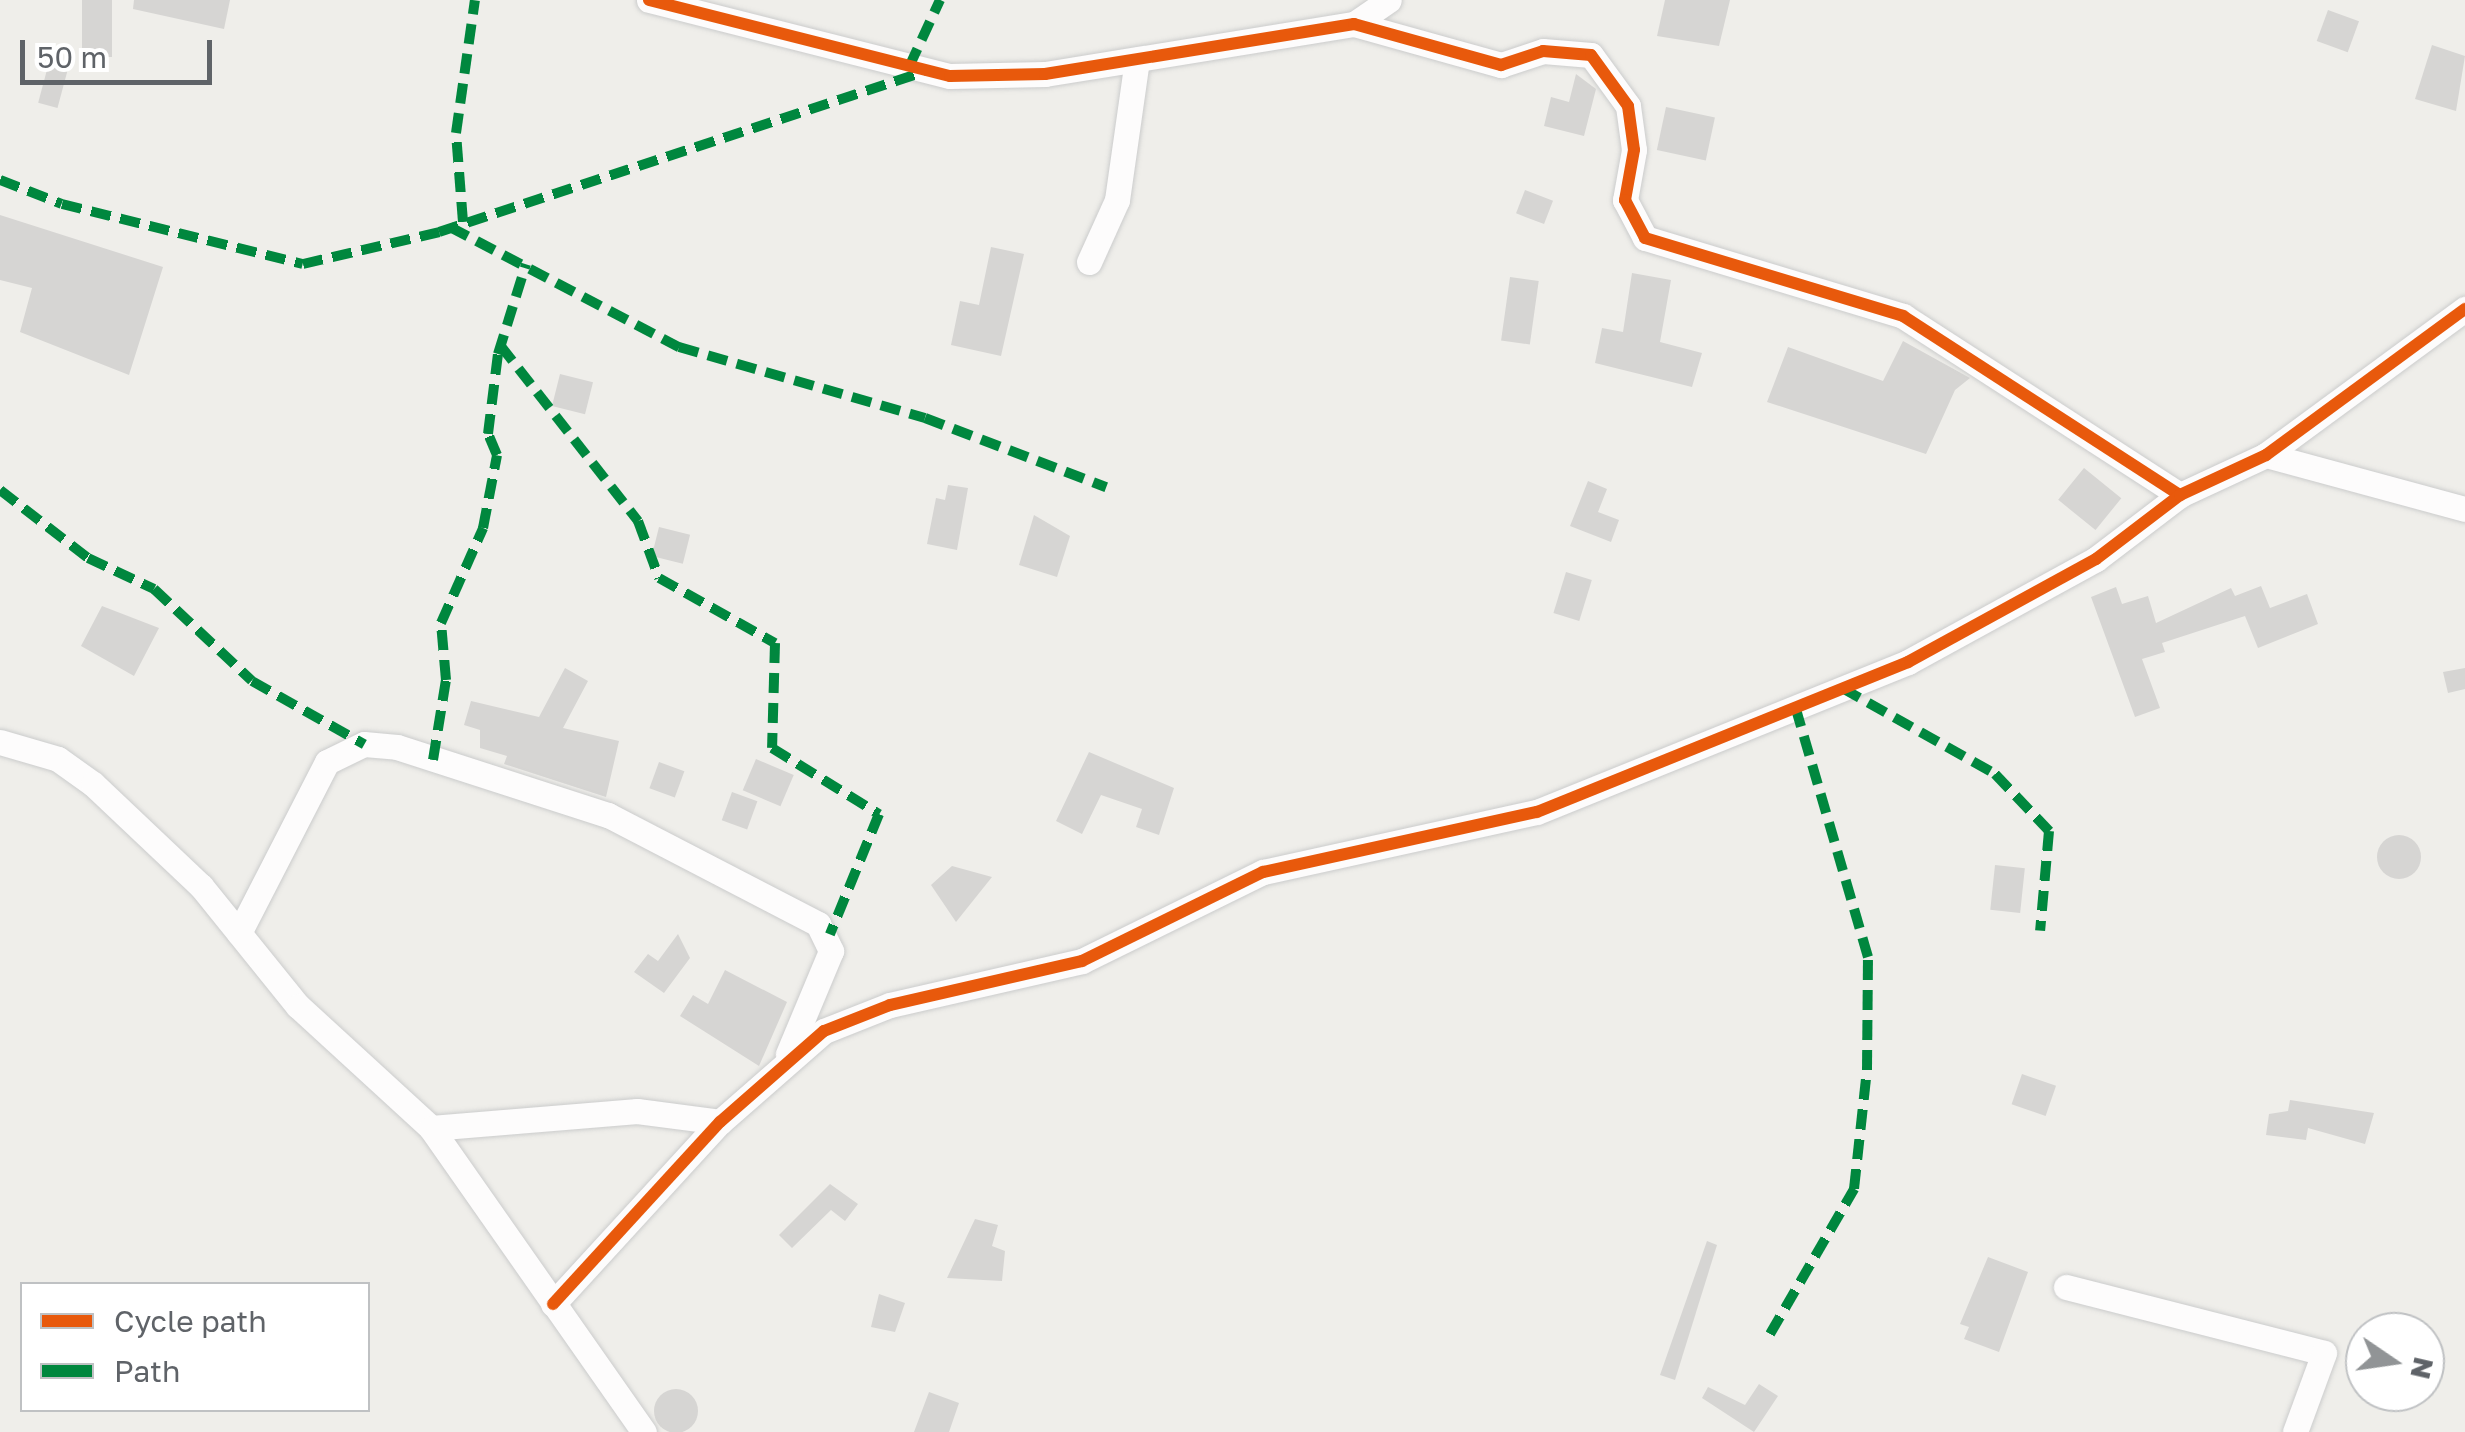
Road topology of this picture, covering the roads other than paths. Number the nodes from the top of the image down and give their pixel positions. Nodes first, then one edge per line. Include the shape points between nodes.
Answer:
1 (648, 0) edge
2 (1389, 0) edge
3 (1354, 24) junction
4 (1138, 59) junction
5 (1089, 262) dead end
6 (2465, 309) edge
7 (2266, 456) junction
8 (2180, 496) junction
9 (2465, 509) edge
10 (0, 742) edge
11 (239, 933) junction
12 (784, 1064) junction
13 (720, 1122) junction
14 (431, 1128) junction
15 (2066, 1287) dead end
16 (553, 1304) junction
17 (644, 1432) edge
18 (2295, 1432) edge

1 - 4 street via 950,76
2 - 3 street
3 - 4 street
3 - 8 street via 1501,65 1543,51 1591,55 1628,106 1634,150 1625,200 1645,238 1903,316
4 - 5 street via 1117,200
6 - 7 street
7 - 8 street
7 - 9 street
8 - 12 street via 2096,559 1908,662 1647,770 1537,812 1263,872 1082,962 848,1019
10 - 11 street via 58,758 92,784
11 - 12 street via 327,762 364,744 398,747 608,815 818,924 831,951
11 - 14 street via 298,1006
12 - 13 street
13 - 14 street via 637,1111
13 - 16 street
14 - 16 street
15 - 18 street via 2324,1354
16 - 17 street

